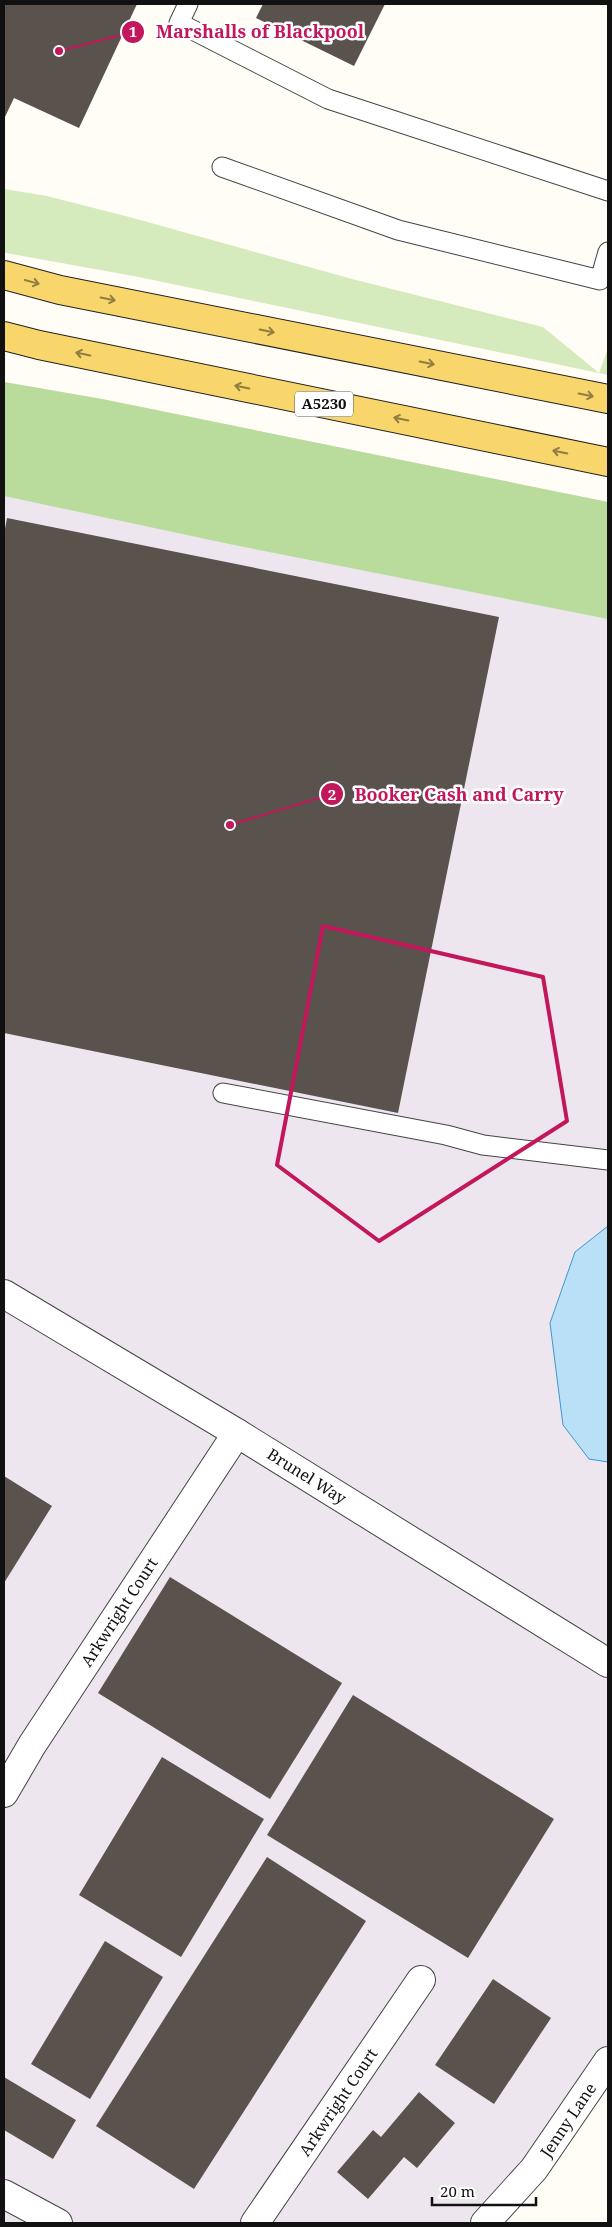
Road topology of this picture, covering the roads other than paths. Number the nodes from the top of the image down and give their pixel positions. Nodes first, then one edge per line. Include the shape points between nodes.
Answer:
1 (188, 4) edge
2 (222, 167) dead end
3 (608, 191) edge
4 (608, 252) edge
5 (4, 275) edge
6 (4, 336) edge
7 (39, 345) junction
8 (4, 347) edge
9 (608, 399) edge
10 (608, 462) edge
11 (223, 1093) dead end
12 (608, 1160) edge
13 (4, 1294) edge
14 (237, 1433) junction
15 (608, 1663) edge
16 (4, 1793) edge
17 (421, 1980) dead end
18 (608, 2061) edge
19 (4, 2194) edge
20 (58, 2223) edge
21 (255, 2223) edge
22 (485, 2223) edge

1 - 3 lane via 179,23 328,99
2 - 4 lane via 398,230 600,280
5 -> 9 main road via 60,290
6 - 7 main road, A5230
7 - 8 main road, A5230
10 -> 7 main road, A5230
11 - 12 lane via 446,1134 483,1145
13 - 14 street, Brunel Way
14 - 15 street, Brunel Way
14 - 16 street, Arkwright Court via 32,1745
17 - 21 street, Arkwright Court
18 - 22 street, Jenny Lane via 534,2169
19 - 20 street

